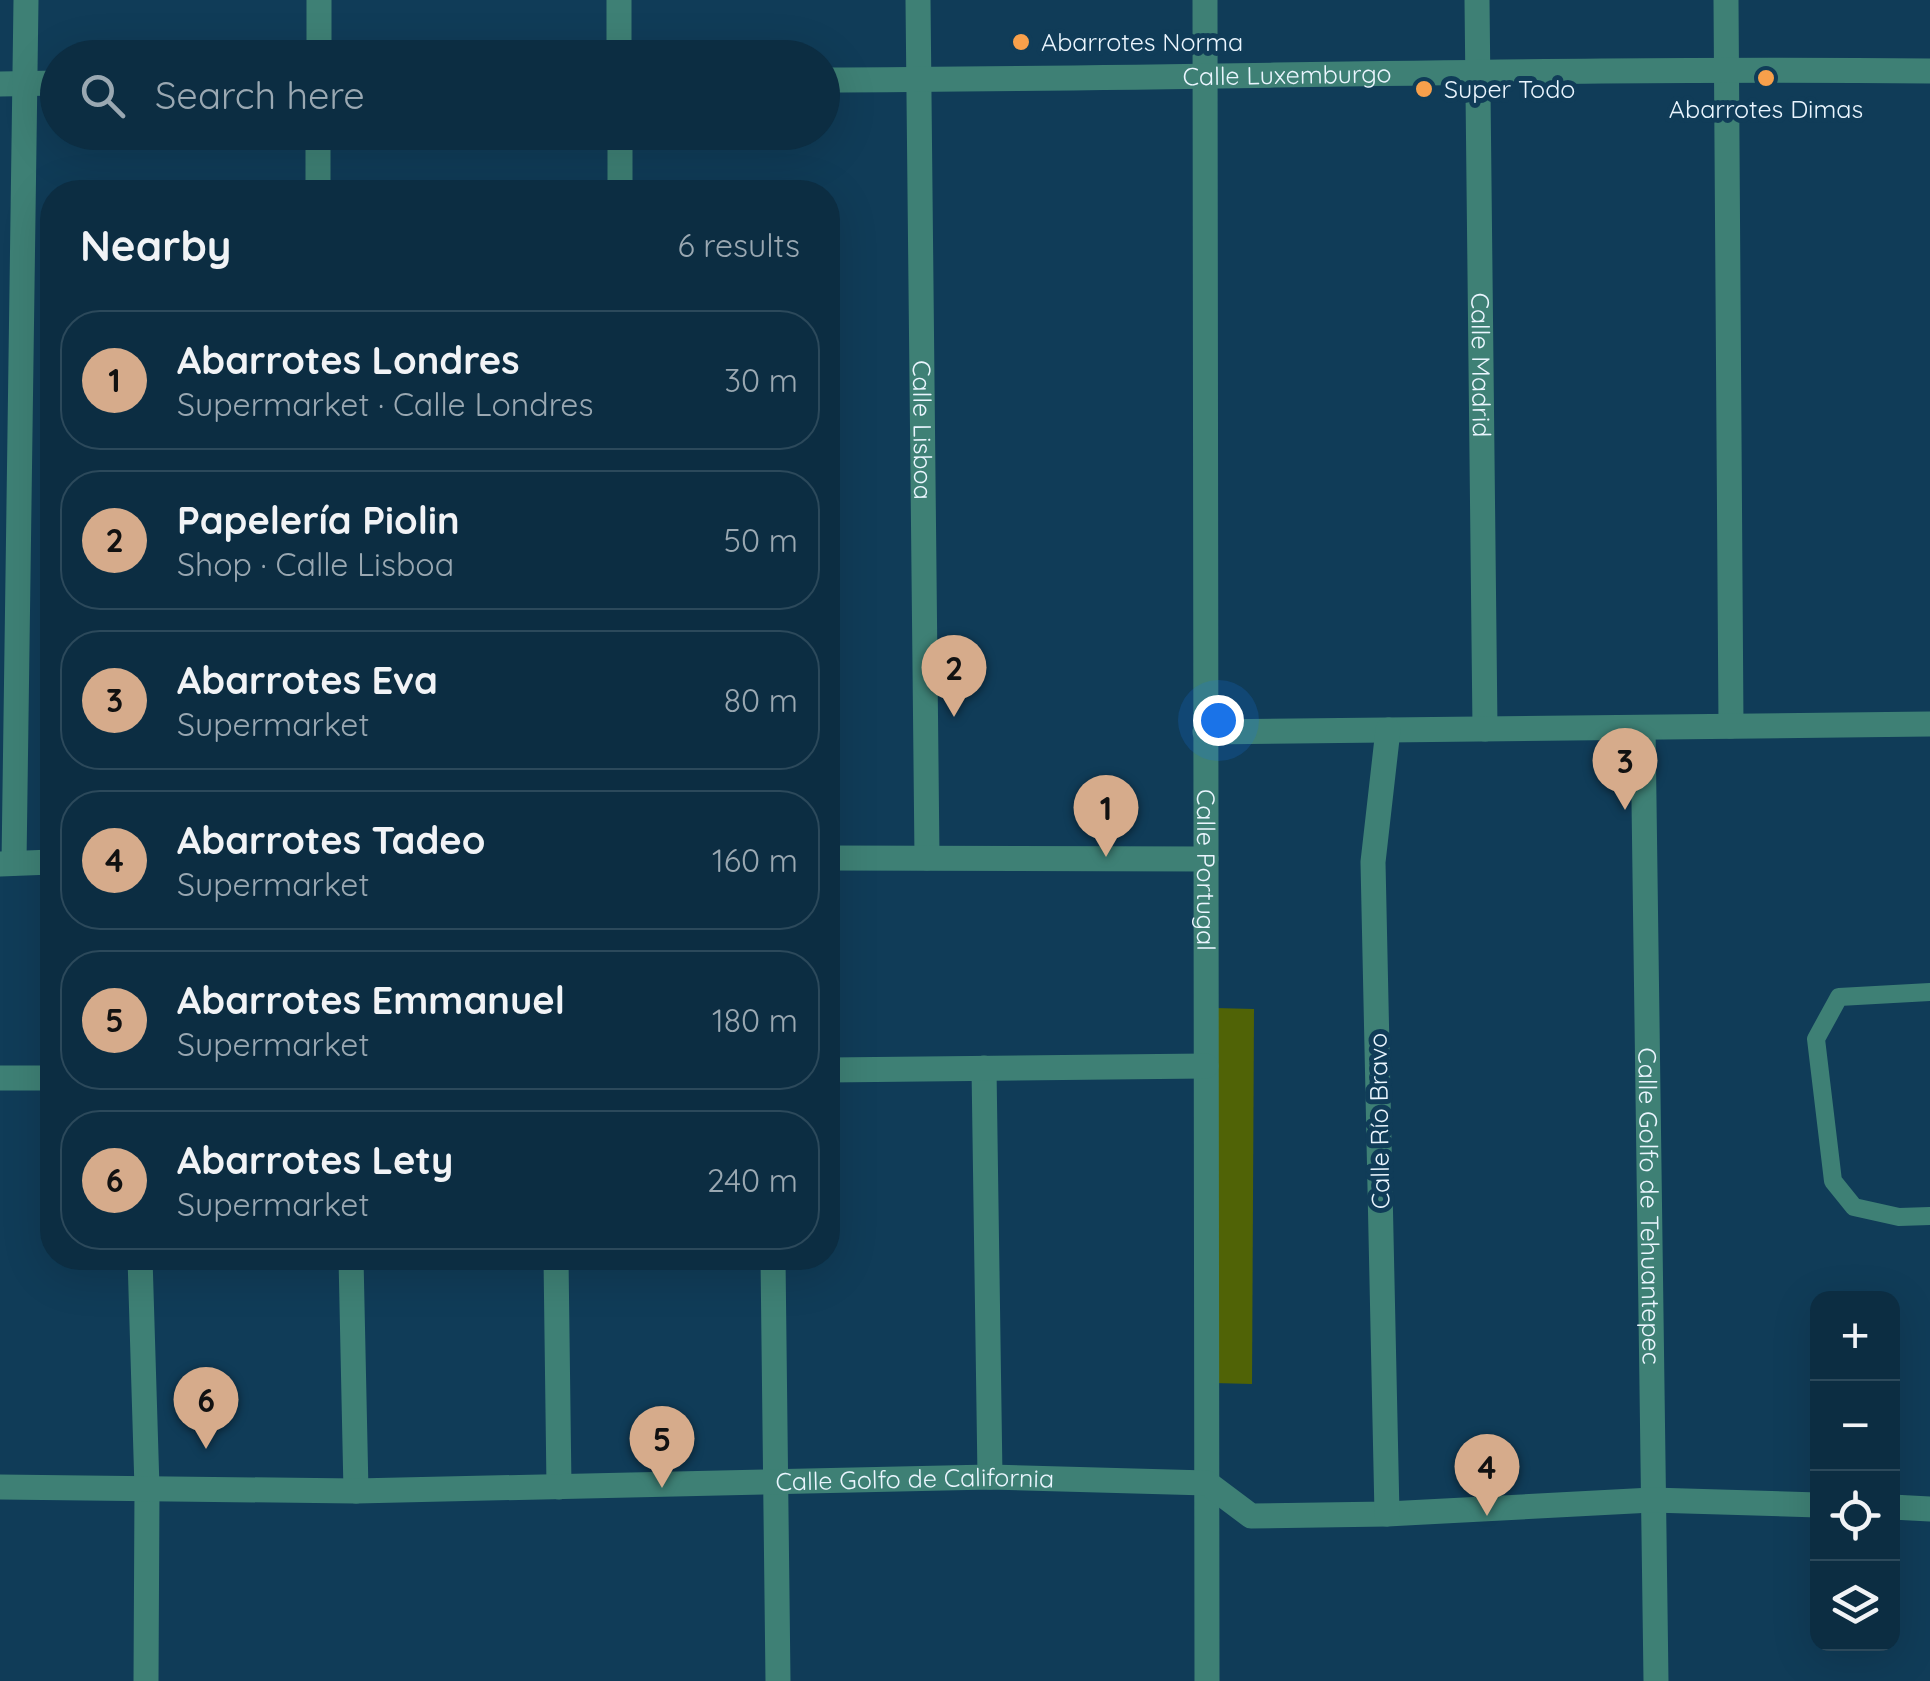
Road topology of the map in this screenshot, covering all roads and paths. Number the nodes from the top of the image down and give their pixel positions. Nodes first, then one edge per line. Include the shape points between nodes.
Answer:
1 (26, 0) edge
2 (320, 0) edge
3 (619, 0) edge
4 (918, 0) edge
5 (1205, 0) edge
6 (1477, 0) edge
7 (1726, 0) edge
8 (319, 40) edge
9 (620, 40) edge
10 (1726, 69) junction
11 (1930, 71) edge
12 (1478, 74) junction
13 (1205, 78) junction
14 (840, 80) edge
15 (919, 80) junction
16 (0, 84) edge
17 (27, 84) junction
18 (40, 84) edge
19 (318, 150) edge
20 (620, 150) edge
21 (318, 180) edge
22 (620, 180) edge
23 (1930, 724) edge
24 (1731, 726) junction
25 (1485, 728) junction
26 (1643, 728) junction
27 (1388, 730) junction
28 (1206, 732) junction
29 (840, 858) edge
30 (927, 858) junction
31 (1206, 860) junction
32 (40, 863) edge
33 (7, 864) edge
34 (1930, 992) edge
35 (1206, 1066) junction
36 (984, 1068) junction
37 (840, 1070) edge
38 (0, 1078) edge
39 (40, 1078) edge
40 (1930, 1216) edge
41 (140, 1270) edge
42 (350, 1270) edge
43 (556, 1270) edge
44 (774, 1270) edge
45 (990, 1477) junction
46 (776, 1482) junction
47 (1207, 1483) junction
48 (0, 1486) edge
49 (560, 1487) junction
50 (146, 1488) junction
51 (356, 1491) junction
52 (1652, 1500) junction
53 (1810, 1505) edge
54 (1900, 1508) edge
55 (1930, 1508) edge
56 (1386, 1514) junction
57 (146, 1681) edge
58 (778, 1681) edge
59 (1208, 1681) edge
60 (1656, 1681) edge

1 - 17 street
2 - 8 street
3 - 9 street
4 - 15 street, Calle Lisboa
5 - 13 street, Calle Portugal
6 - 12 street, Calle Madrid
7 - 10 street
10 - 11 street, Calle Luxemburgo
10 - 12 street, Calle Luxemburgo
10 - 24 street
12 - 13 street, Calle Luxemburgo
12 - 25 street, Calle Madrid
13 - 15 street, Calle Luxemburgo
13 - 28 street, Calle Portugal
14 - 15 street, Calle Luxemburgo
15 - 30 street, Calle Lisboa
16 - 17 street
17 - 18 street
17 - 33 street
19 - 21 street
20 - 22 street
23 - 24 street
24 - 26 street
25 - 26 street
25 - 27 street
26 - 52 street, Calle Golfo de Tehuantepec
27 - 28 street
27 - 56 street, Calle Río Bravo via 1373,862
28 - 31 street, Calle Portugal
29 - 30 street
30 - 31 street
31 - 35 street, Calle Portugal
32 - 33 street
34 - 40 lane via 1838,997 1816,1039 1833,1182 1854,1207
35 - 36 street
35 - 47 street, Calle Portugal
36 - 37 street
36 - 45 street
38 - 39 street
41 - 50 street
42 - 51 street
43 - 49 street
44 - 46 street
45 - 46 street, Calle Golfo de California
45 - 47 street, Calle Golfo de California
46 - 49 street, Calle Golfo de California
46 - 58 street
47 - 56 street via 1250,1516
47 - 59 street, Calle Portugal
48 - 50 street, Calle Golfo de California
49 - 51 street, Calle Golfo de California
50 - 51 street, Calle Golfo de California
50 - 57 street
52 - 53 street
52 - 56 street
52 - 60 street, Calle Golfo de Tehuantepec
54 - 55 street

